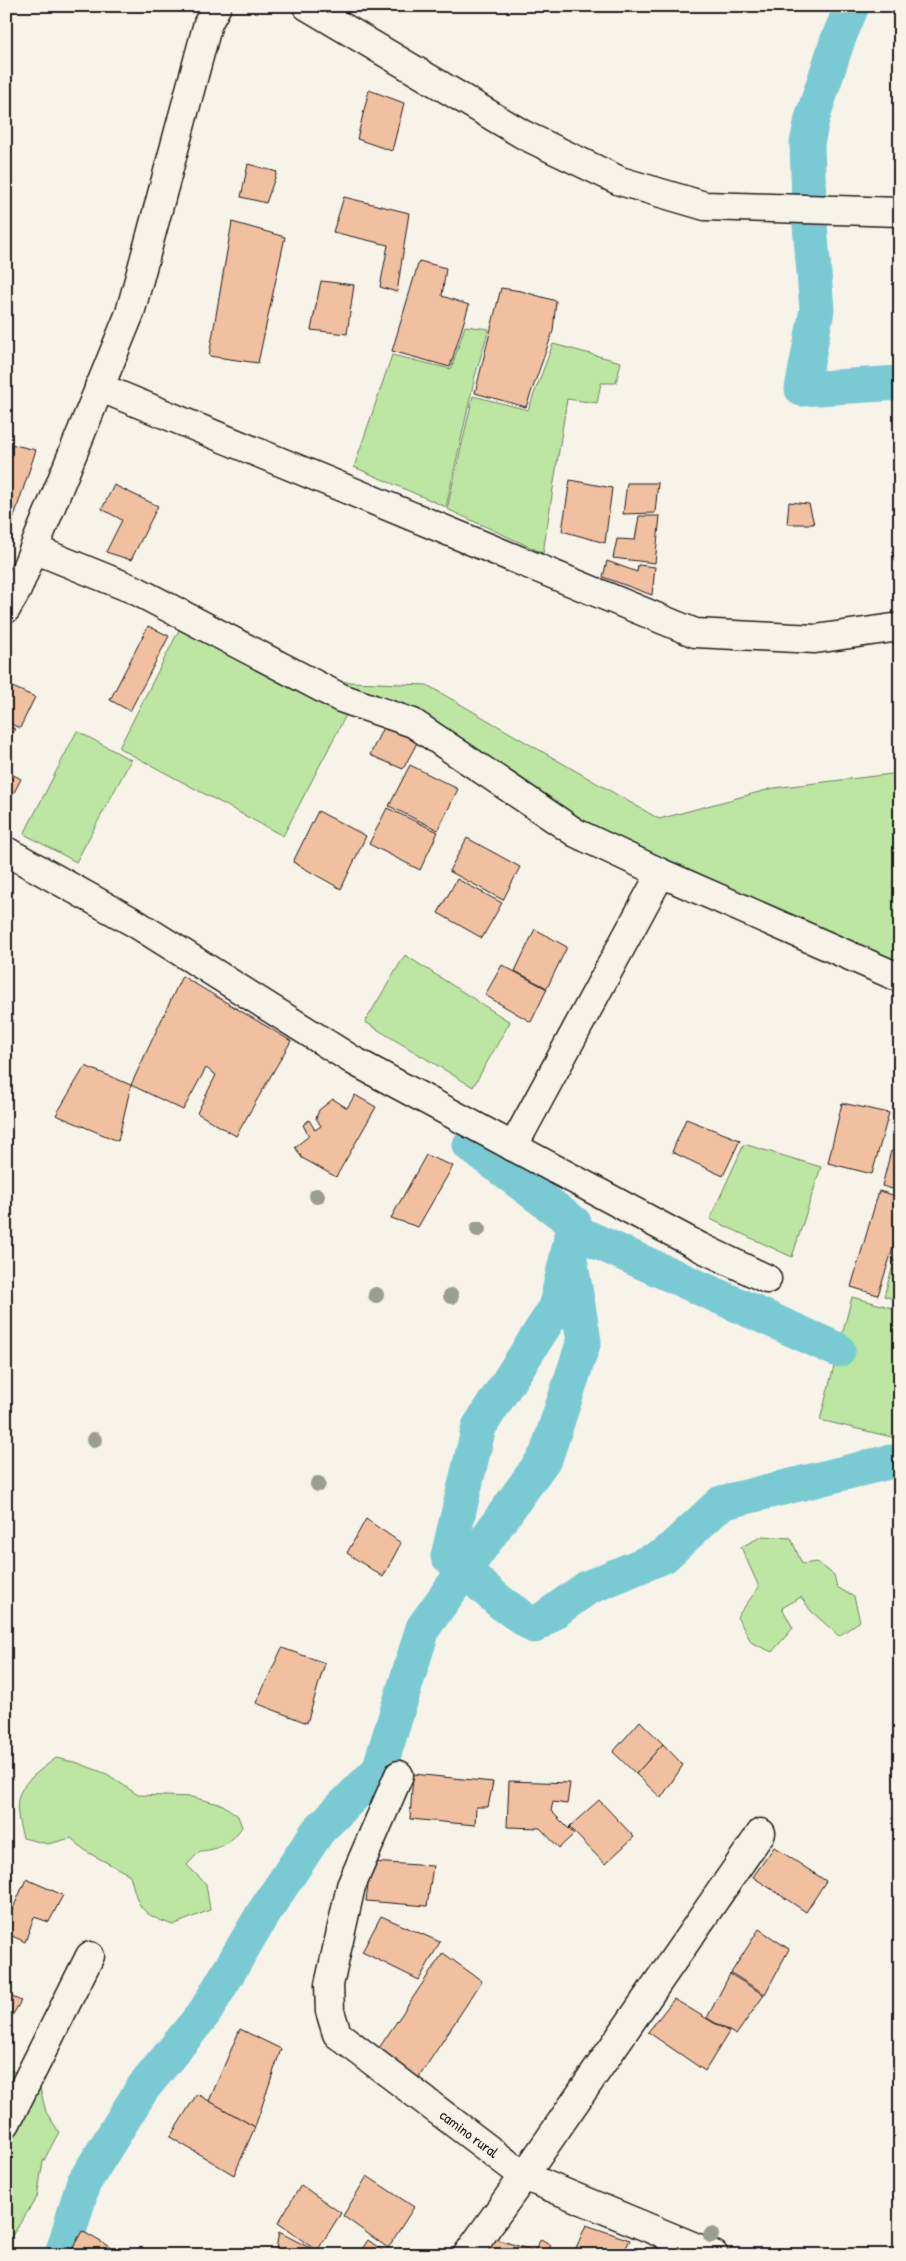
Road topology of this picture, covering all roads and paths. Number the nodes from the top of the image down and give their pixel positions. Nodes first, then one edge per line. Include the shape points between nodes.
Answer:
1 (217, 6) edge
2 (308, 6) edge
3 (900, 212) edge
4 (100, 387) junction
5 (34, 548) junction
6 (10, 599) edge
7 (900, 627) edge
8 (6, 851) edge
9 (661, 873) junction
10 (900, 978) edge
11 (514, 1148) junction
12 (767, 1279) dead end
13 (399, 1775) dead end
14 (761, 1833) dead end
15 (90, 1956) dead end
16 (6, 2123) edge
17 (524, 2176) junction
18 (467, 2254) edge
19 (714, 2255) edge

1 - 4 street via 208,23 130,313
2 - 3 street via 524,135 620,181 705,206
4 - 5 street
4 - 7 street via 695,633 815,639
5 - 6 street
5 - 9 street via 136,590 341,698 413,723 576,833
8 - 11 street via 135,923 354,1062
9 - 10 street
9 - 11 street
11 - 12 street
13 - 17 street, camino rural via 351,1886 329,1985 330,2011 337,2034
14 - 17 street
15 - 16 street
17 - 18 street
17 - 19 street, camino rural

